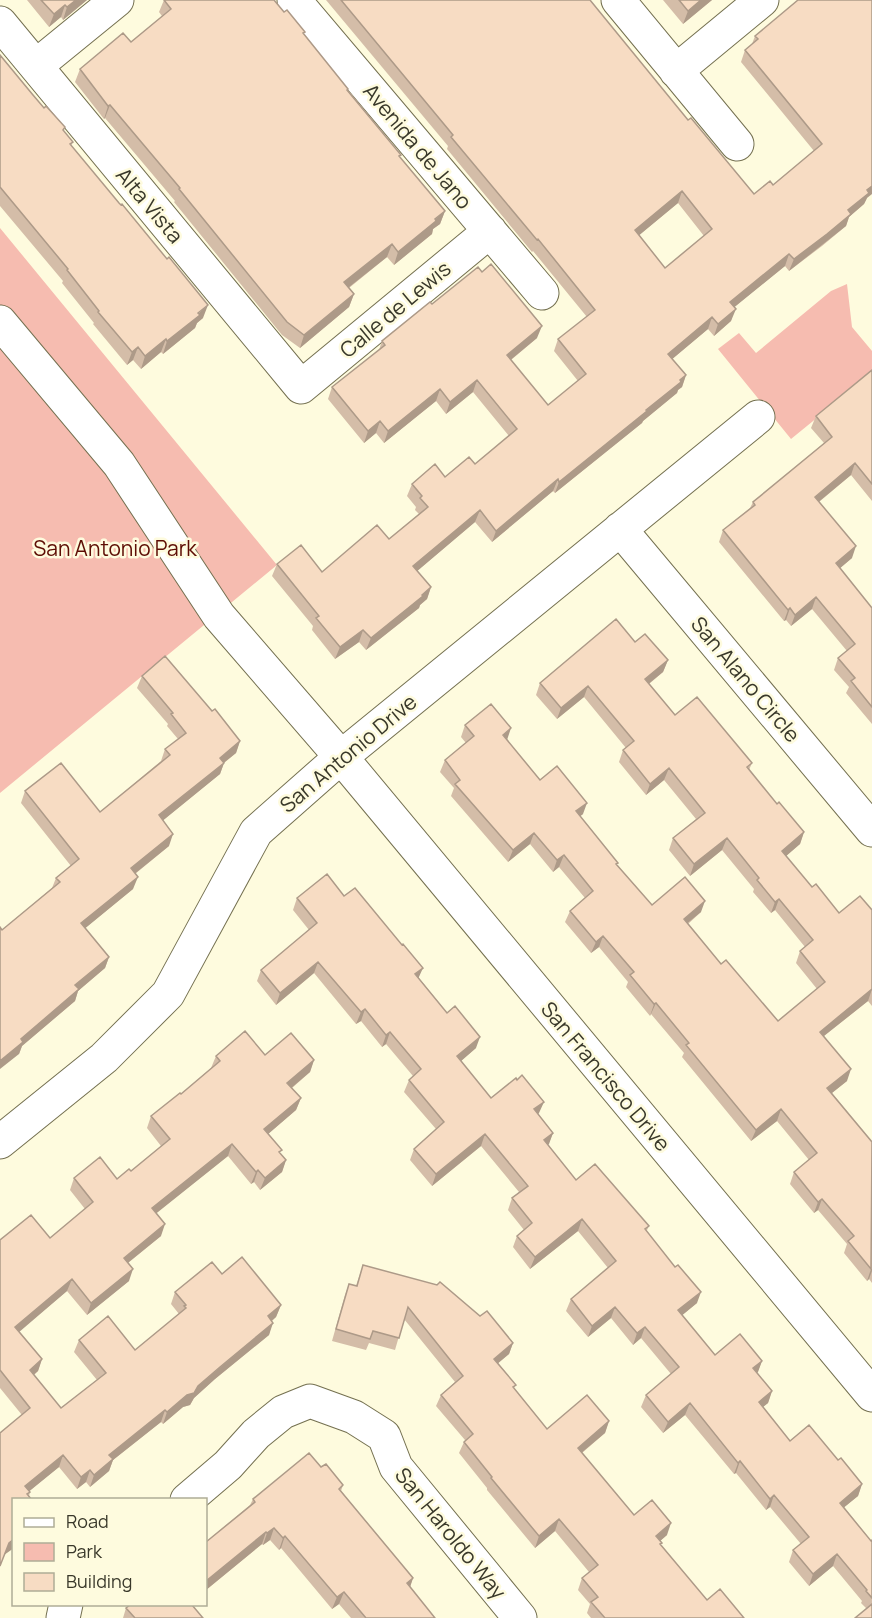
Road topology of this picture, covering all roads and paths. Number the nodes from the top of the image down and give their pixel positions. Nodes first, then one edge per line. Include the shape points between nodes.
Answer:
1 (117, 0) edge
2 (294, 0) edge
3 (618, 0) edge
4 (762, 0) edge
5 (0, 23) edge
6 (36, 66) junction
7 (676, 71) junction
8 (737, 144) dead end
9 (490, 231) junction
10 (542, 293) dead end
11 (0, 321) edge
12 (301, 387) joint
13 (758, 417) dead end
14 (620, 529) junction
15 (340, 757) junction
16 (872, 830) edge
17 (0, 1142) edge
18 (872, 1395) edge
19 (189, 1498) edge
20 (520, 1618) edge

1 - 6 street
2 - 9 street, Avenida de Jano
3 - 7 street
4 - 7 street
5 - 6 street, Alta Vista
6 - 12 street, Alta Vista
7 - 8 street
9 - 10 street, Avenida de Jano
9 - 12 street, Calle de Lewis
11 - 15 street, San Francisco Drive via 118,464 219,616
13 - 14 street, San Antonio Drive
14 - 15 street, San Antonio Drive
14 - 16 street, San Alano Circle
15 - 17 street, San Antonio Drive via 256,832 168,994 104,1058
15 - 18 street, San Francisco Drive
19 - 20 street, San Haroldo Way via 283,1412 310,1401 354,1417 384,1436 396,1467

